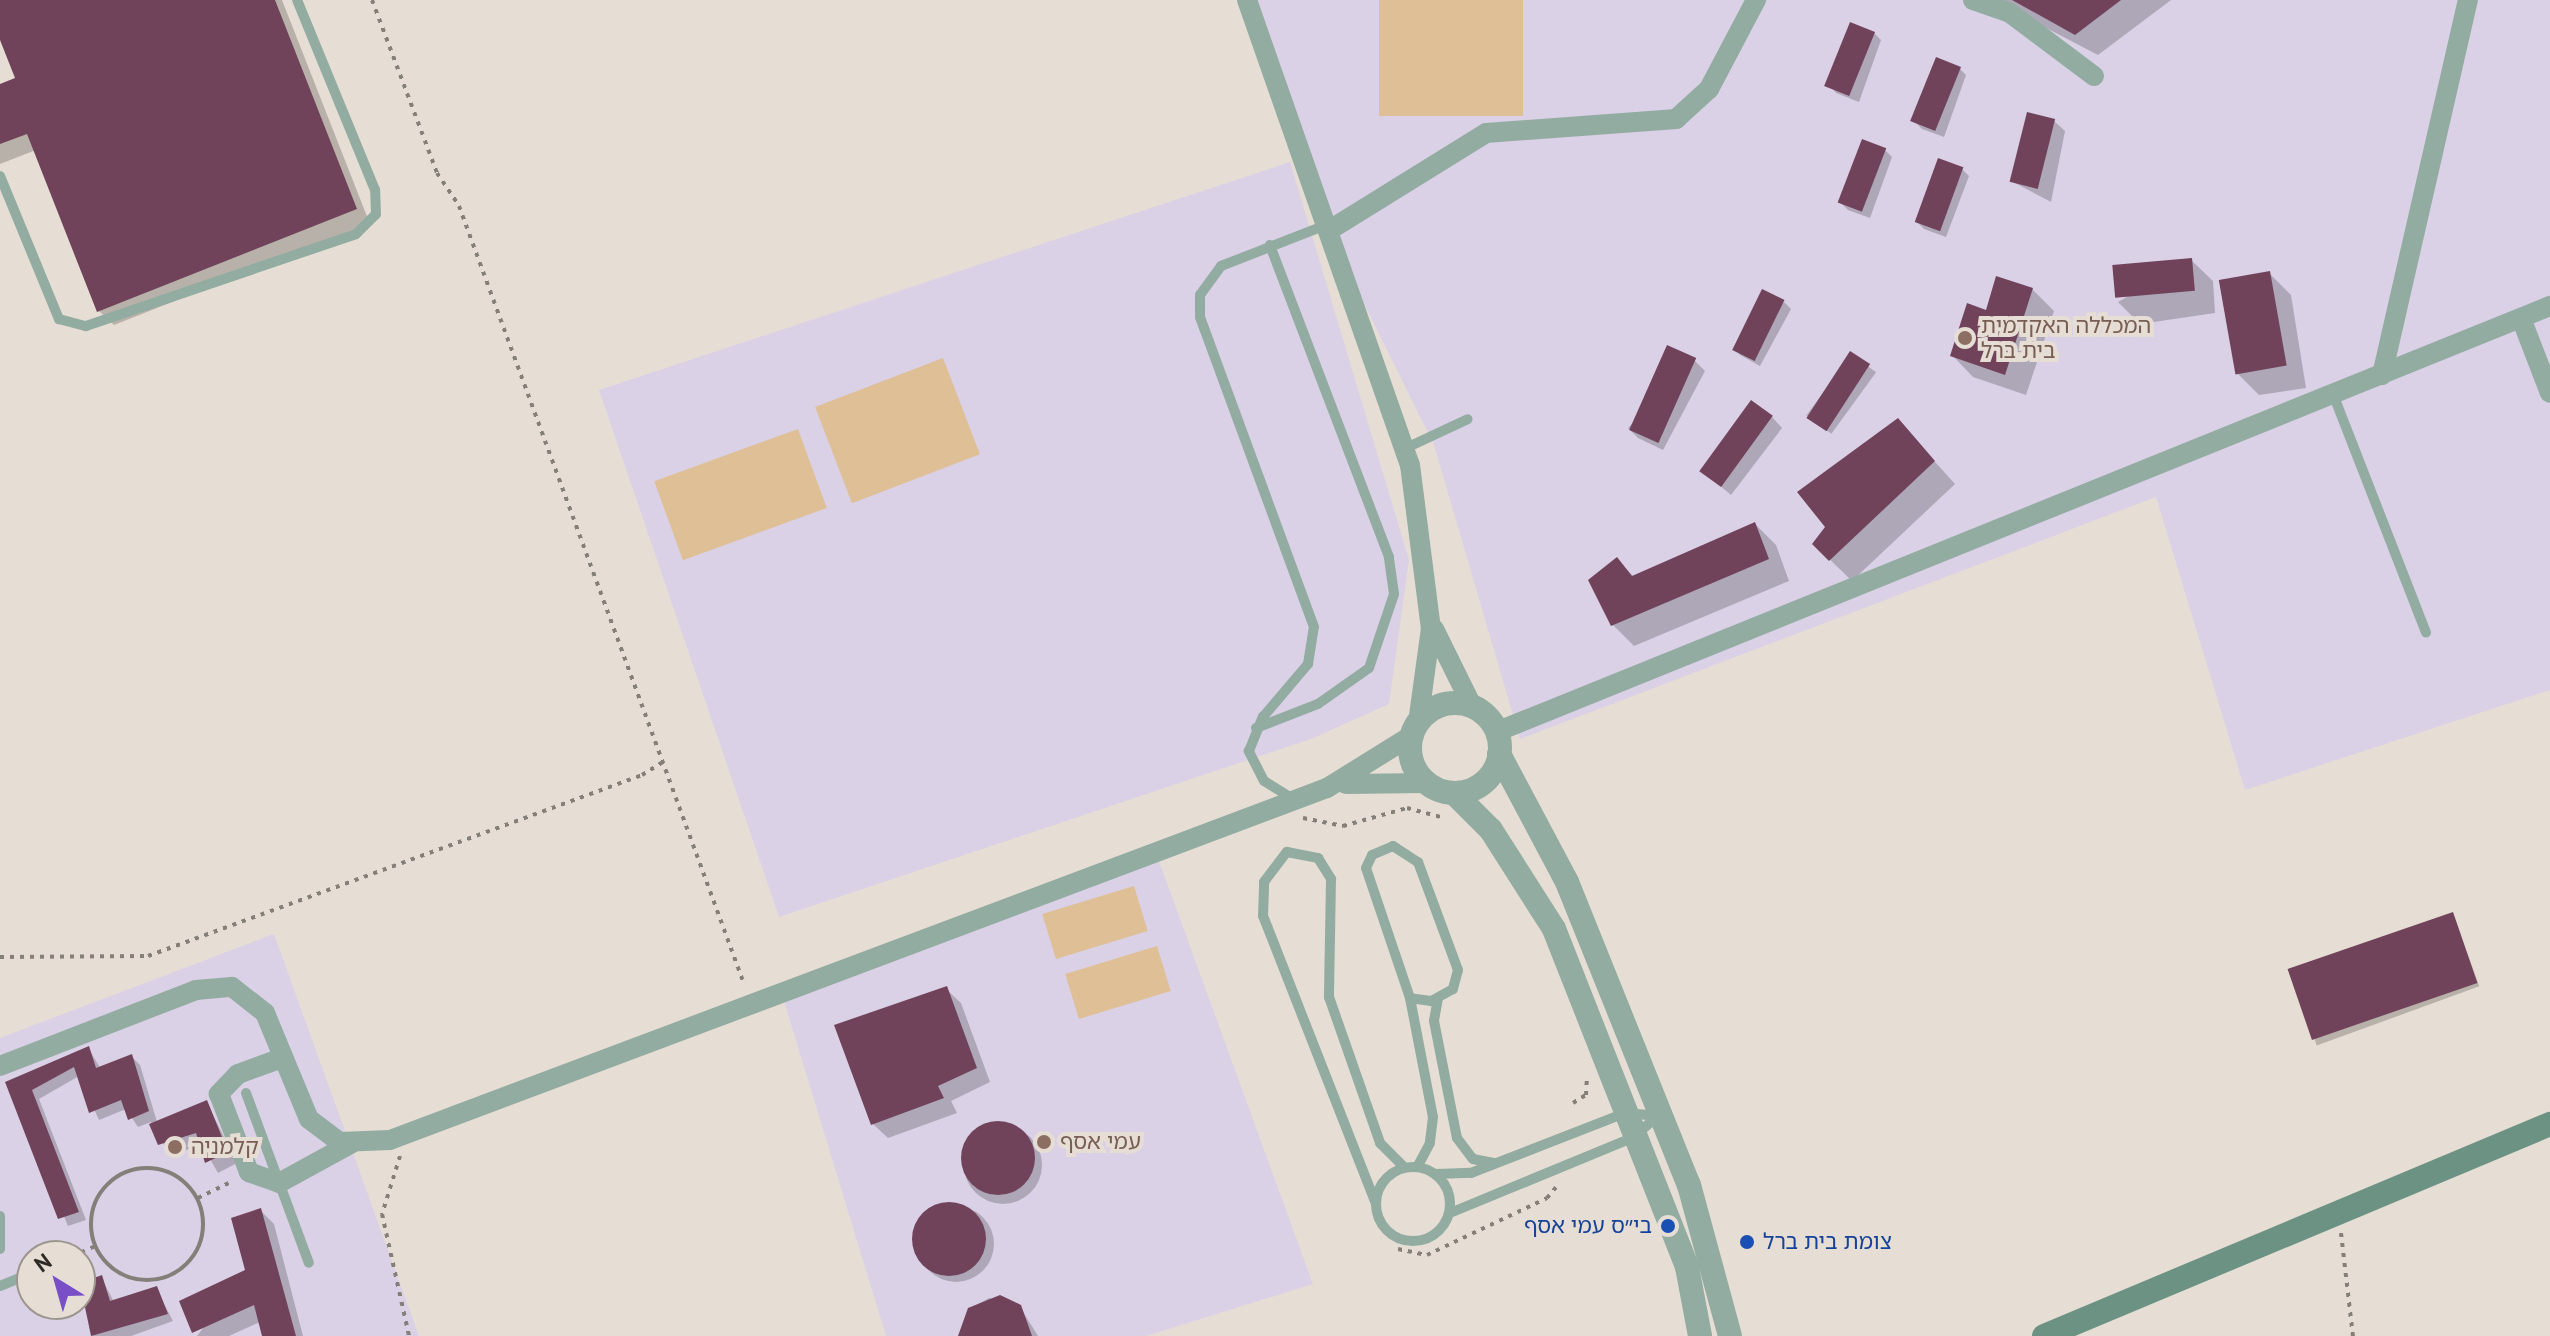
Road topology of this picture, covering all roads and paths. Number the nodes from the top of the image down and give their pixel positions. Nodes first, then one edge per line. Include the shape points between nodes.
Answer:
1 (297, 0) edge
2 (372, 0) edge
3 (1247, 0) edge
4 (1756, 0) edge
5 (1973, 0) edge
6 (2468, 0) edge
7 (2094, 76) dead end
8 (0, 176) edge
9 (1327, 228) junction
10 (1270, 245) junction
11 (2550, 306) edge
12 (2521, 318) junction
13 (2382, 375) junction
14 (2550, 393) edge
15 (2333, 394) junction
16 (1468, 419) dead end
17 (1406, 448) junction
18 (1430, 618) junction
19 (2426, 632) dead end
20 (1473, 708) junction
21 (1256, 728) junction
22 (1414, 730) junction
23 (1498, 743) junction
24 (664, 761) junction
25 (1426, 783) junction
26 (1327, 788) junction
27 (1454, 793) junction
28 (1292, 807) junction
29 (1456, 821) dead end
30 (0, 957) edge
31 (1410, 998) junction
32 (1438, 998) junction
33 (752, 1006) junction
34 (282, 1058) junction
35 (1583, 1060) dead end
36 (0, 1066) edge
37 (246, 1093) dead end
38 (1573, 1103) dead end
39 (1625, 1113) junction
40 (1657, 1116) junction
41 (2550, 1124) edge
42 (405, 1137) junction
43 (1634, 1137) junction
44 (352, 1143) junction
45 (1496, 1163) junction
46 (1417, 1167) junction
47 (1405, 1168) junction
48 (249, 1172) junction
49 (1436, 1174) junction
50 (1562, 1181) dead end
51 (279, 1183) junction
52 (198, 1198) junction
53 (1376, 1204) junction
54 (1450, 1213) junction
55 (2340, 1215) junction
56 (0, 1216) edge
57 (94, 1240) edge
58 (96, 1247) edge
59 (0, 1249) edge
60 (1398, 1249) dead end
61 (309, 1263) dead end
62 (409, 1336) edge
63 (1700, 1336) edge
64 (1730, 1336) edge
65 (2044, 1336) edge
66 (2353, 1336) edge

1 - 8 lane via 375,190 376,214 356,234 86,326 59,319
2 - 24 path via 437,173 459,206
3 - 9 street
4 - 9 street via 1709,89 1676,119 1486,133 1409,174
5 - 7 street via 2010,13
6 - 13 street
9 - 10 lane
9 - 17 street
10 - 21 lane via 1221,266 1200,295 1200,317 1314,627 1308,664
10 - 21 lane via 1389,557 1391,617 1357,678
11 - 12 street
12 - 13 street
12 - 14 street
13 - 15 street
15 - 19 lane
15 - 23 street
16 - 17 lane
17 - 18 street
18 - 20 street
18 - 22 street via 1429,673
20 - 22 street via 1440,706
20 - 23 street
21 - 28 lane via 1249,751 1255,768
22 - 25 street via 1412,764
22 - 26 street
23 - 27 street via 1480,785
23 - 40 street via 1567,882
24 - 30 path via 642,775 148,956
24 - 33 path
25 - 26 street via 1387,778
25 - 27 street
26 - 28 street
27 - 39 street via 1491,830 1540,902
28 - 29 path via 1343,826 1407,808
28 - 33 street
31 - 32 lane
31 - 32 lane via 1366,868 1372,855 1393,846 1418,862 1458,970 1453,989
31 - 46 lane via 1433,1117 1430,1143
32 - 45 lane via 1434,1021 1457,1138 1473,1159
33 - 42 street
34 - 36 street via 257,1002 215,986
34 - 44 street via 309,1119
34 - 48 street via 238,1074 219,1094
35 - 38 path via 1586,1095
37 - 51 lane
39 - 40 lane
39 - 43 street
39 - 45 lane
40 - 43 lane
40 - 64 street via 1689,1185
41 - 55 main road
42 - 44 street
42 - 62 path via 382,1214
43 - 54 lane
43 - 63 street via 1687,1267
44 - 51 street
45 - 49 lane
46 - 47 lane
46 - 49 lane
47 - 53 lane via 1385,1179
47 - 53 lane via 1380,1143 1329,997 1331,879 1318,858 1287,852 1264,882 1263,916
48 - 51 street
48 - 52 path
49 - 54 lane via 1449,1192
50 - 60 path via 1547,1198 1427,1255
51 - 61 lane
52 - 57 path via 164,1170 128,1171 100,1193 91,1228
52 - 58 path via 199,1244 175,1272 157,1279 120,1274
53 - 54 lane via 1385,1230 1405,1241 1438,1233
55 - 65 main road
55 - 66 path
56 - 59 lane

